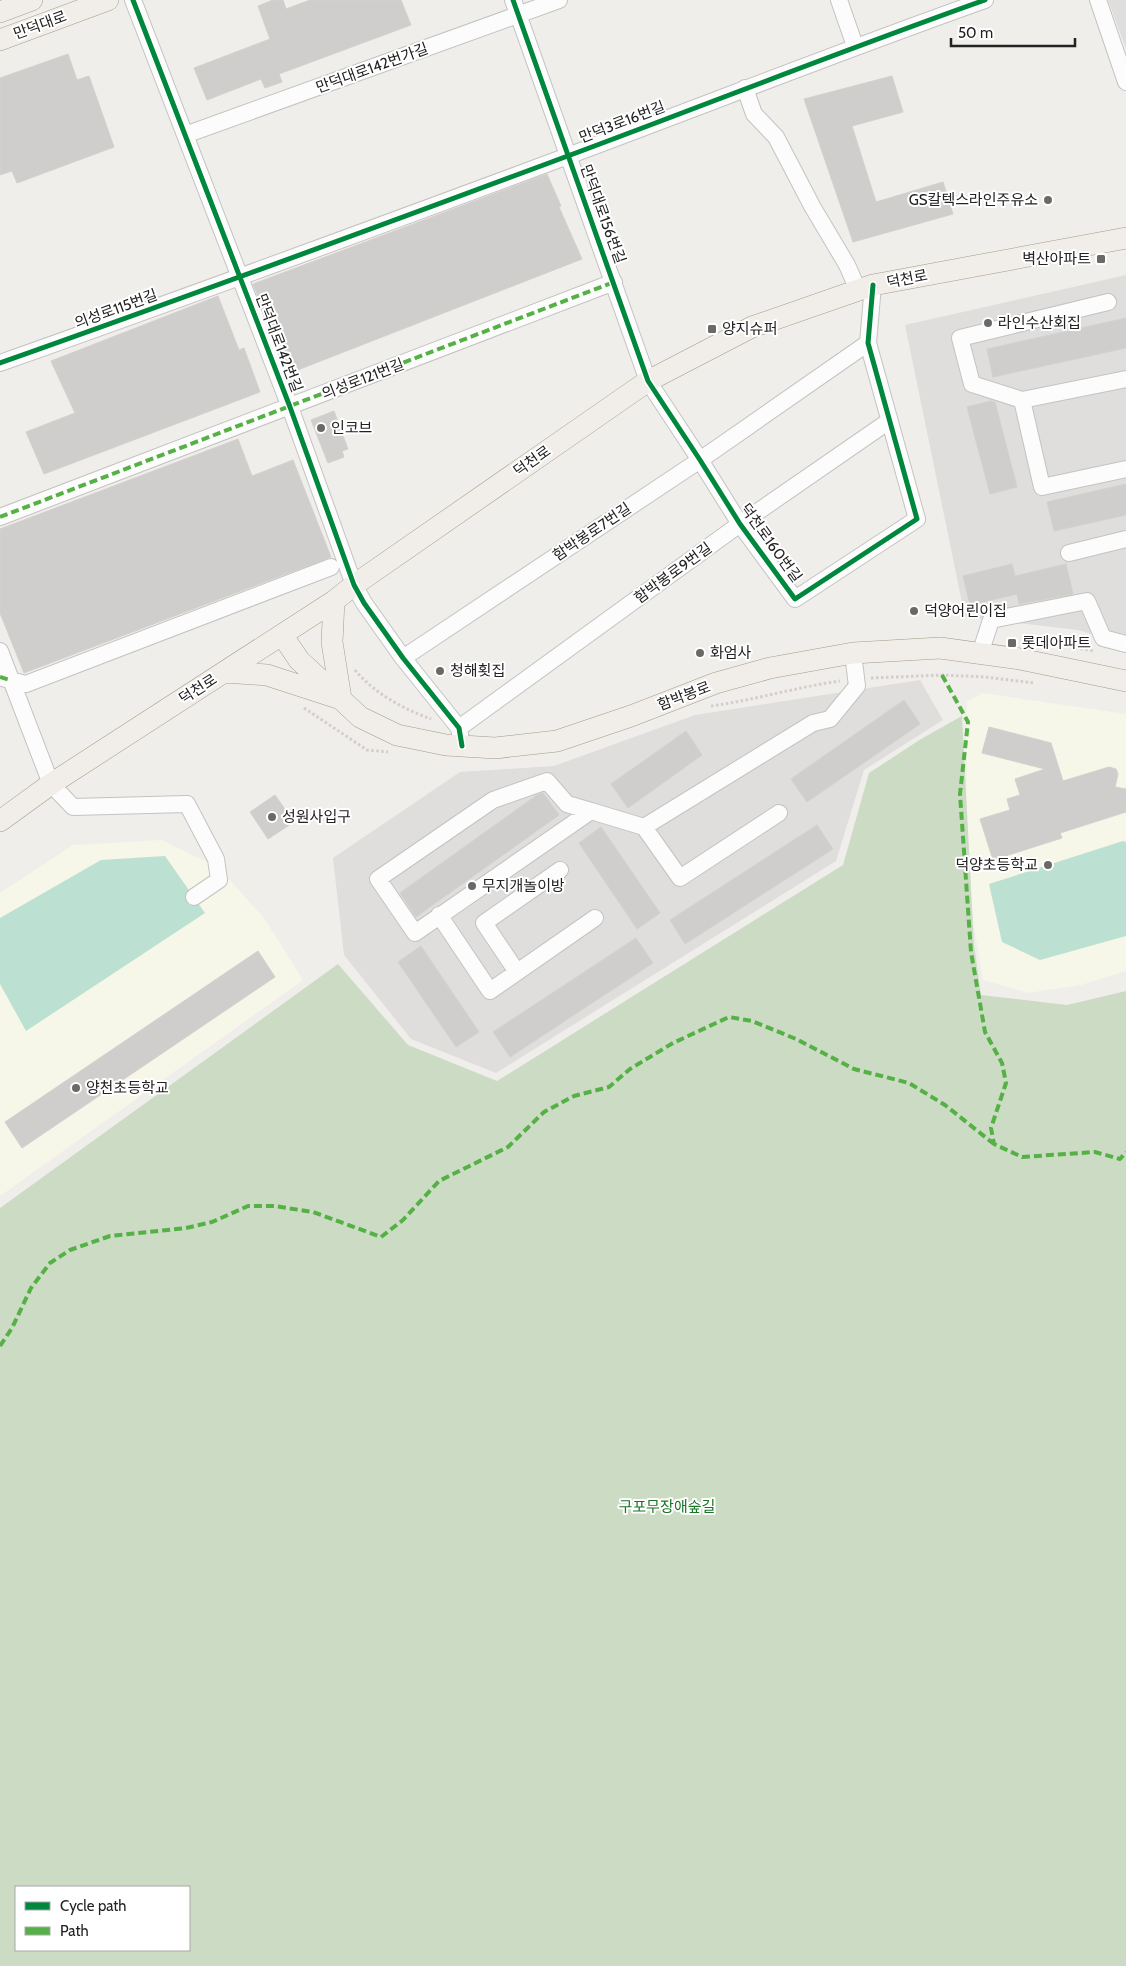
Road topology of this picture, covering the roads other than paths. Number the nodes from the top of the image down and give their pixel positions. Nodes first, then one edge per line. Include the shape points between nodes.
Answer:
1 (32, 0) edge
2 (108, 0) edge
3 (133, 0) edge
4 (559, 0) edge
5 (840, 0) edge
6 (985, 0) edge
7 (1098, 0) edge
8 (516, 7) edge
9 (0, 12) edge
10 (0, 40) edge
11 (855, 46) junction
12 (1126, 82) edge
13 (745, 88) junction
14 (185, 135) junction
15 (568, 156) junction
16 (1126, 238) edge
17 (240, 277) junction
18 (614, 282) junction
19 (866, 288) junction
20 (1108, 302) dead end
21 (868, 343) junction
22 (0, 363) edge
23 (1126, 379) edge
24 (648, 380) junction
25 (1022, 400) junction
26 (290, 407) junction
27 (890, 421) junction
28 (700, 460) junction
29 (1126, 469) edge
30 (0, 517) edge
31 (740, 524) junction
32 (1126, 539) edge
33 (1069, 553) dead end
34 (331, 567) dead end
35 (354, 584) junction
36 (334, 601) junction
37 (282, 635) junction
38 (1126, 644) edge
39 (0, 651) edge
40 (853, 653) junction
41 (980, 654) junction
42 (403, 658) junction
43 (224, 672) junction
44 (5, 678) edge
45 (1126, 681) edge
46 (341, 699) junction
47 (460, 737) junction
48 (51, 784) junction
49 (591, 811) junction
50 (779, 813) dead end
51 (0, 820) edge
52 (644, 827) junction
53 (560, 870) dead end
54 (194, 897) dead end
55 (439, 915) junction
56 (595, 918) dead end
57 (517, 972) junction

1 - 9 main road, 만덕대로
2 - 10 main road, 만덕대로
3 - 14 street, 만덕대로142번길
4 - 8 street, 만덕대로142번가길
5 - 11 street
6 - 11 street, 만덕3로16번길
7 - 12 street
8 - 14 street, 만덕대로142번가길
8 - 15 street, 만덕대로156번길
11 - 13 street, 만덕3로16번길
13 - 15 street, 만덕3로16번길
13 - 19 street via 754,114 776,137 847,265
14 - 17 street, 만덕대로142번길
15 - 17 street, 만덕3로16번길
15 - 18 street, 만덕대로156번길
16 - 19 main road, 덕천로
17 - 22 street, 의성로115번길
17 - 26 street, 만덕대로142번길
18 - 24 street, 만덕대로156번길
18 - 26 street, 의성로121번길
19 - 21 street
19 - 24 main road, 덕천로 via 752,327
20 - 25 street via 960,338 972,384
21 - 27 street
21 - 28 street, 함박봉로7번길
23 - 25 street
24 - 28 street, 덕천로160번길
24 - 35 main road, 덕천로
25 - 29 street via 1042,487
26 - 30 street, 의성로121번길
26 - 35 street, 만덕대로142번길
27 - 31 street, 함박봉로9번길
27 - 31 street, 덕천로160번길 via 916,519 795,598
28 - 31 street, 덕천로160번길
28 - 42 street, 함박봉로7번길
31 - 47 street, 함박봉로9번길
32 - 33 street
34 - 44 street via 26,684
35 - 36 main road, 덕천로
35 - 42 street, 만덕대로142번길
36 - 37 main road, 덕천로
36 - 46 main road via 332,642
37 - 43 main road, 덕천로
37 - 46 main road, 함박봉로 via 299,660
38 - 41 street via 1102,638 1087,601 992,620
39 - 44 street
40 - 41 main road, 함박봉로 via 940,648
40 - 47 main road, 함박봉로 via 770,668 716,683 557,741 495,748
40 - 52 street via 858,686 830,719 813,722
41 - 45 main road, 함박봉로
42 - 47 street
43 - 46 main road via 267,675
43 - 48 main road, 덕천로
44 - 48 street
46 - 47 main road, 함박봉로 via 360,717 397,734 446,746
48 - 51 main road, 덕천로
48 - 54 street via 73,807 188,804 216,859 219,880
49 - 52 street
49 - 55 street
49 - 55 street via 567,804 547,781 492,800 378,879 415,932
50 - 52 street via 680,878
53 - 57 street via 484,923
55 - 57 street via 490,991
56 - 57 street

